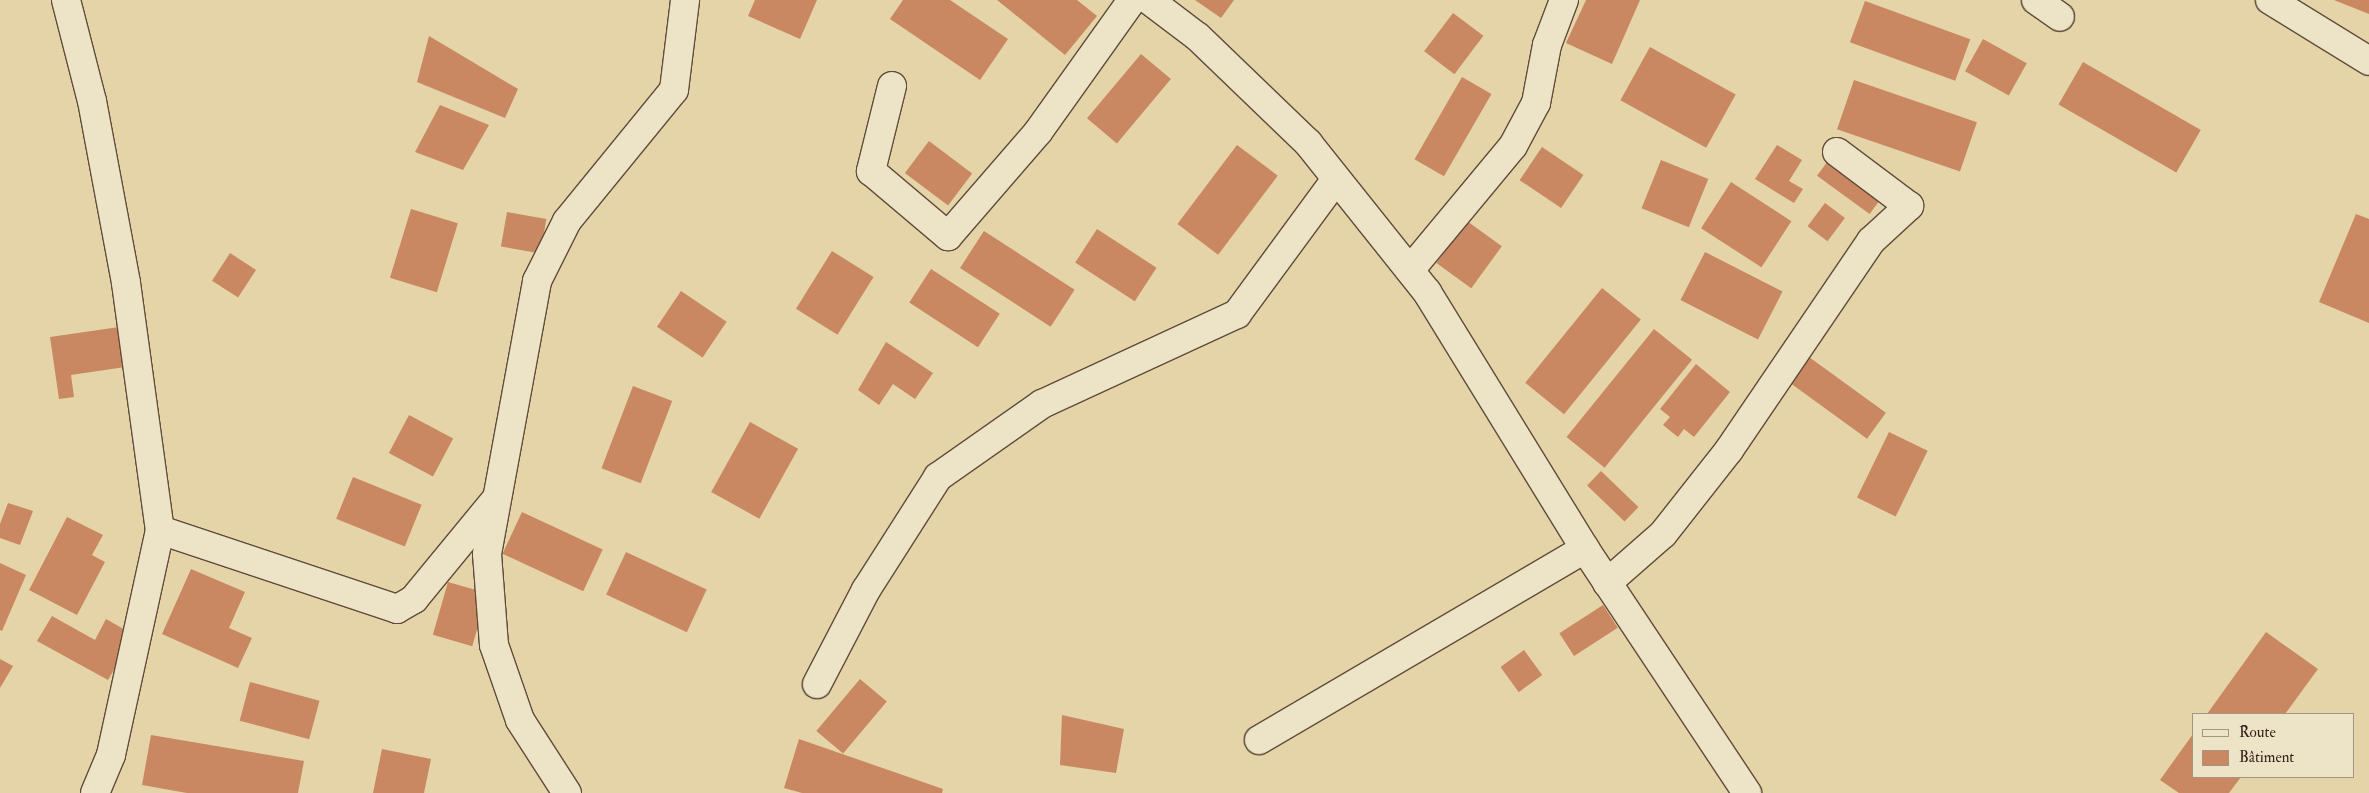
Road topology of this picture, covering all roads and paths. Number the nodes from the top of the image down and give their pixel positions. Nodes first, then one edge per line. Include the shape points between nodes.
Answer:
1 (66, 0) edge
2 (685, 0) edge
3 (1132, 0) edge
4 (1149, 0) edge
5 (1564, 0) edge
6 (2036, 0) edge
7 (2270, 0) edge
8 (2060, 17) dead end
9 (2369, 61) edge
10 (892, 86) dead end
11 (1836, 152) dead end
12 (1336, 179) junction
13 (1410, 270) junction
14 (497, 498) junction
15 (160, 530) junction
16 (1585, 550) junction
17 (1607, 583) junction
18 (818, 684) dead end
19 (1259, 740) dead end
20 (1723, 754) junction
21 (95, 793) edge
22 (567, 793) edge
23 (1735, 793) edge
24 (1747, 793) edge

1 - 15 street via 92,101 126,283
2 - 14 street via 674,90 567,221 537,281
3 - 10 street via 1038,132 948,236 871,171
4 - 12 street via 1198,37 1308,143
5 - 13 street via 1547,45 1536,103 1513,146
6 - 8 street
7 - 9 street
11 - 17 street via 1909,206 1871,242 1729,450 1669,526
12 - 13 street
12 - 18 street via 1237,314 1042,404 938,477 866,590
13 - 16 street via 1427,292
14 - 15 street via 414,599 397,609
14 - 22 street via 487,554 494,644 520,720
15 - 21 street via 111,755
16 - 17 street
16 - 19 street
17 - 20 street
20 - 23 street
20 - 24 street

